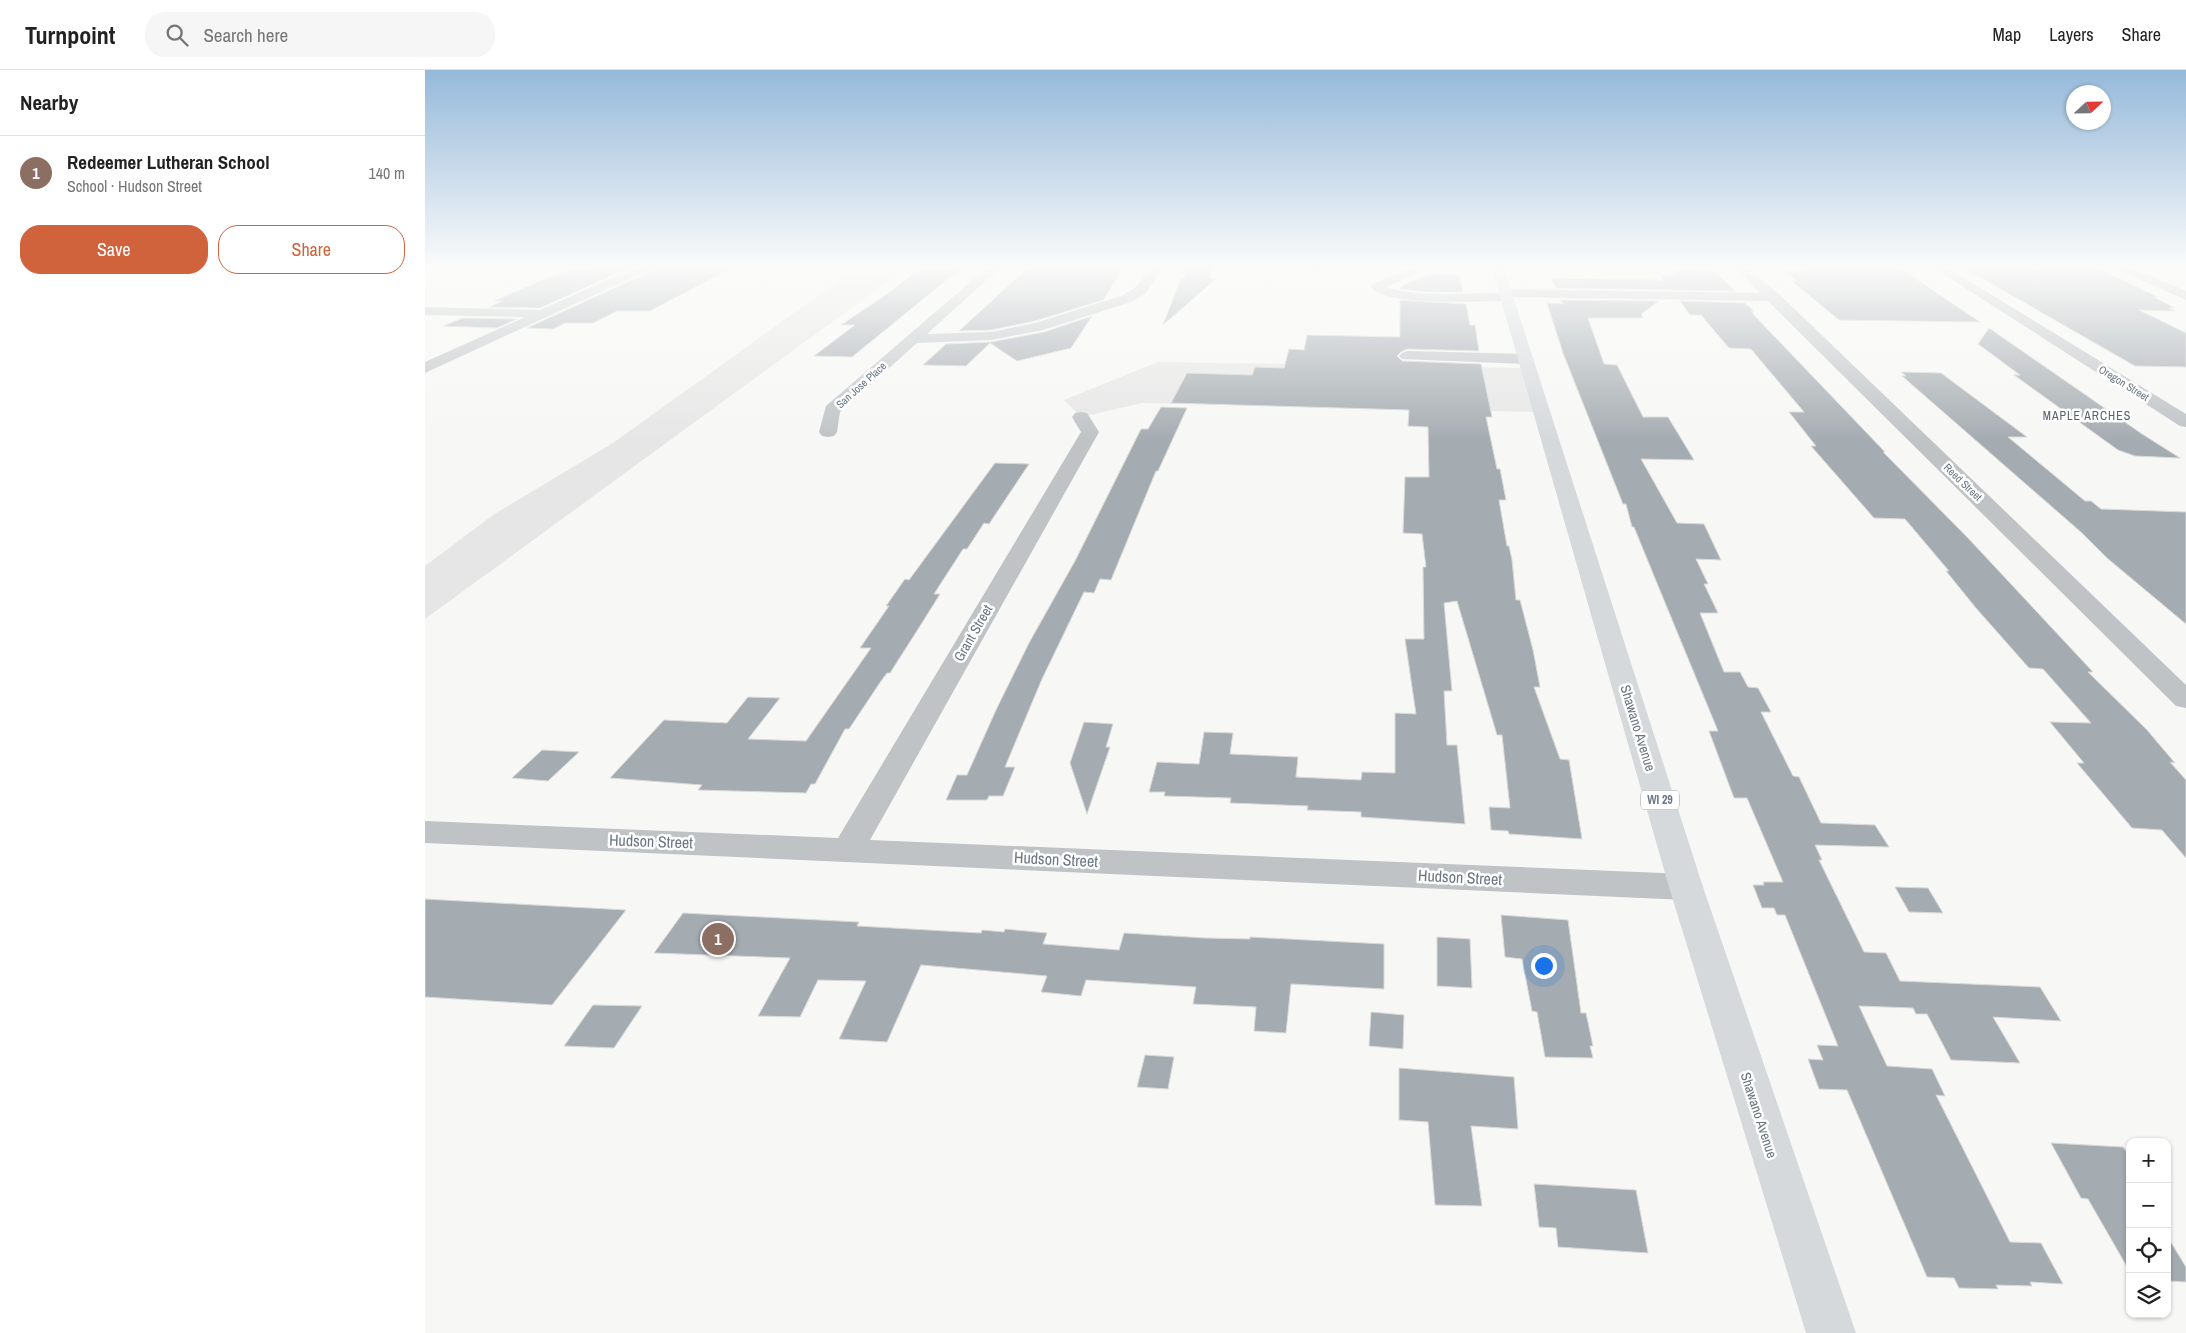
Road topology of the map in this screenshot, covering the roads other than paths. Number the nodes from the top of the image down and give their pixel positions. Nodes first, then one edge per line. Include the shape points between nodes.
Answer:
1 (519, 324) edge
2 (929, 324) edge
3 (1048, 324) edge
4 (1516, 324) edge
5 (1802, 324) edge
6 (2030, 324) edge
7 (913, 338) junction
8 (1424, 342) dead end
9 (1524, 352) junction
10 (1407, 356) dead end
11 (425, 360) edge
12 (441, 360) junction
13 (425, 368) edge
14 (1081, 417) dead end
15 (2186, 422) edge
16 (828, 432) dead end
17 (2186, 700) edge
18 (425, 832) edge
19 (848, 849) junction
20 (1686, 887) junction
21 (1831, 1333) edge

1 - 12 street
2 - 7 street, San Jose Place
3 - 7 street via 991,336
4 - 9 main road, Shawano Avenue / WI 29
5 - 17 street, Reed Street
6 - 15 street, Oregon Street
7 - 16 street, San Jose Place via 832,410
8 - 9 street
9 - 10 street
9 - 20 main road, Shawano Avenue / WI 29
11 - 12 street
12 - 13 street
14 - 19 street, Grant Street via 1090,432
18 - 19 street, Hudson Street
19 - 20 street, Hudson Street
20 - 21 main road, Shawano Avenue / WI 29

